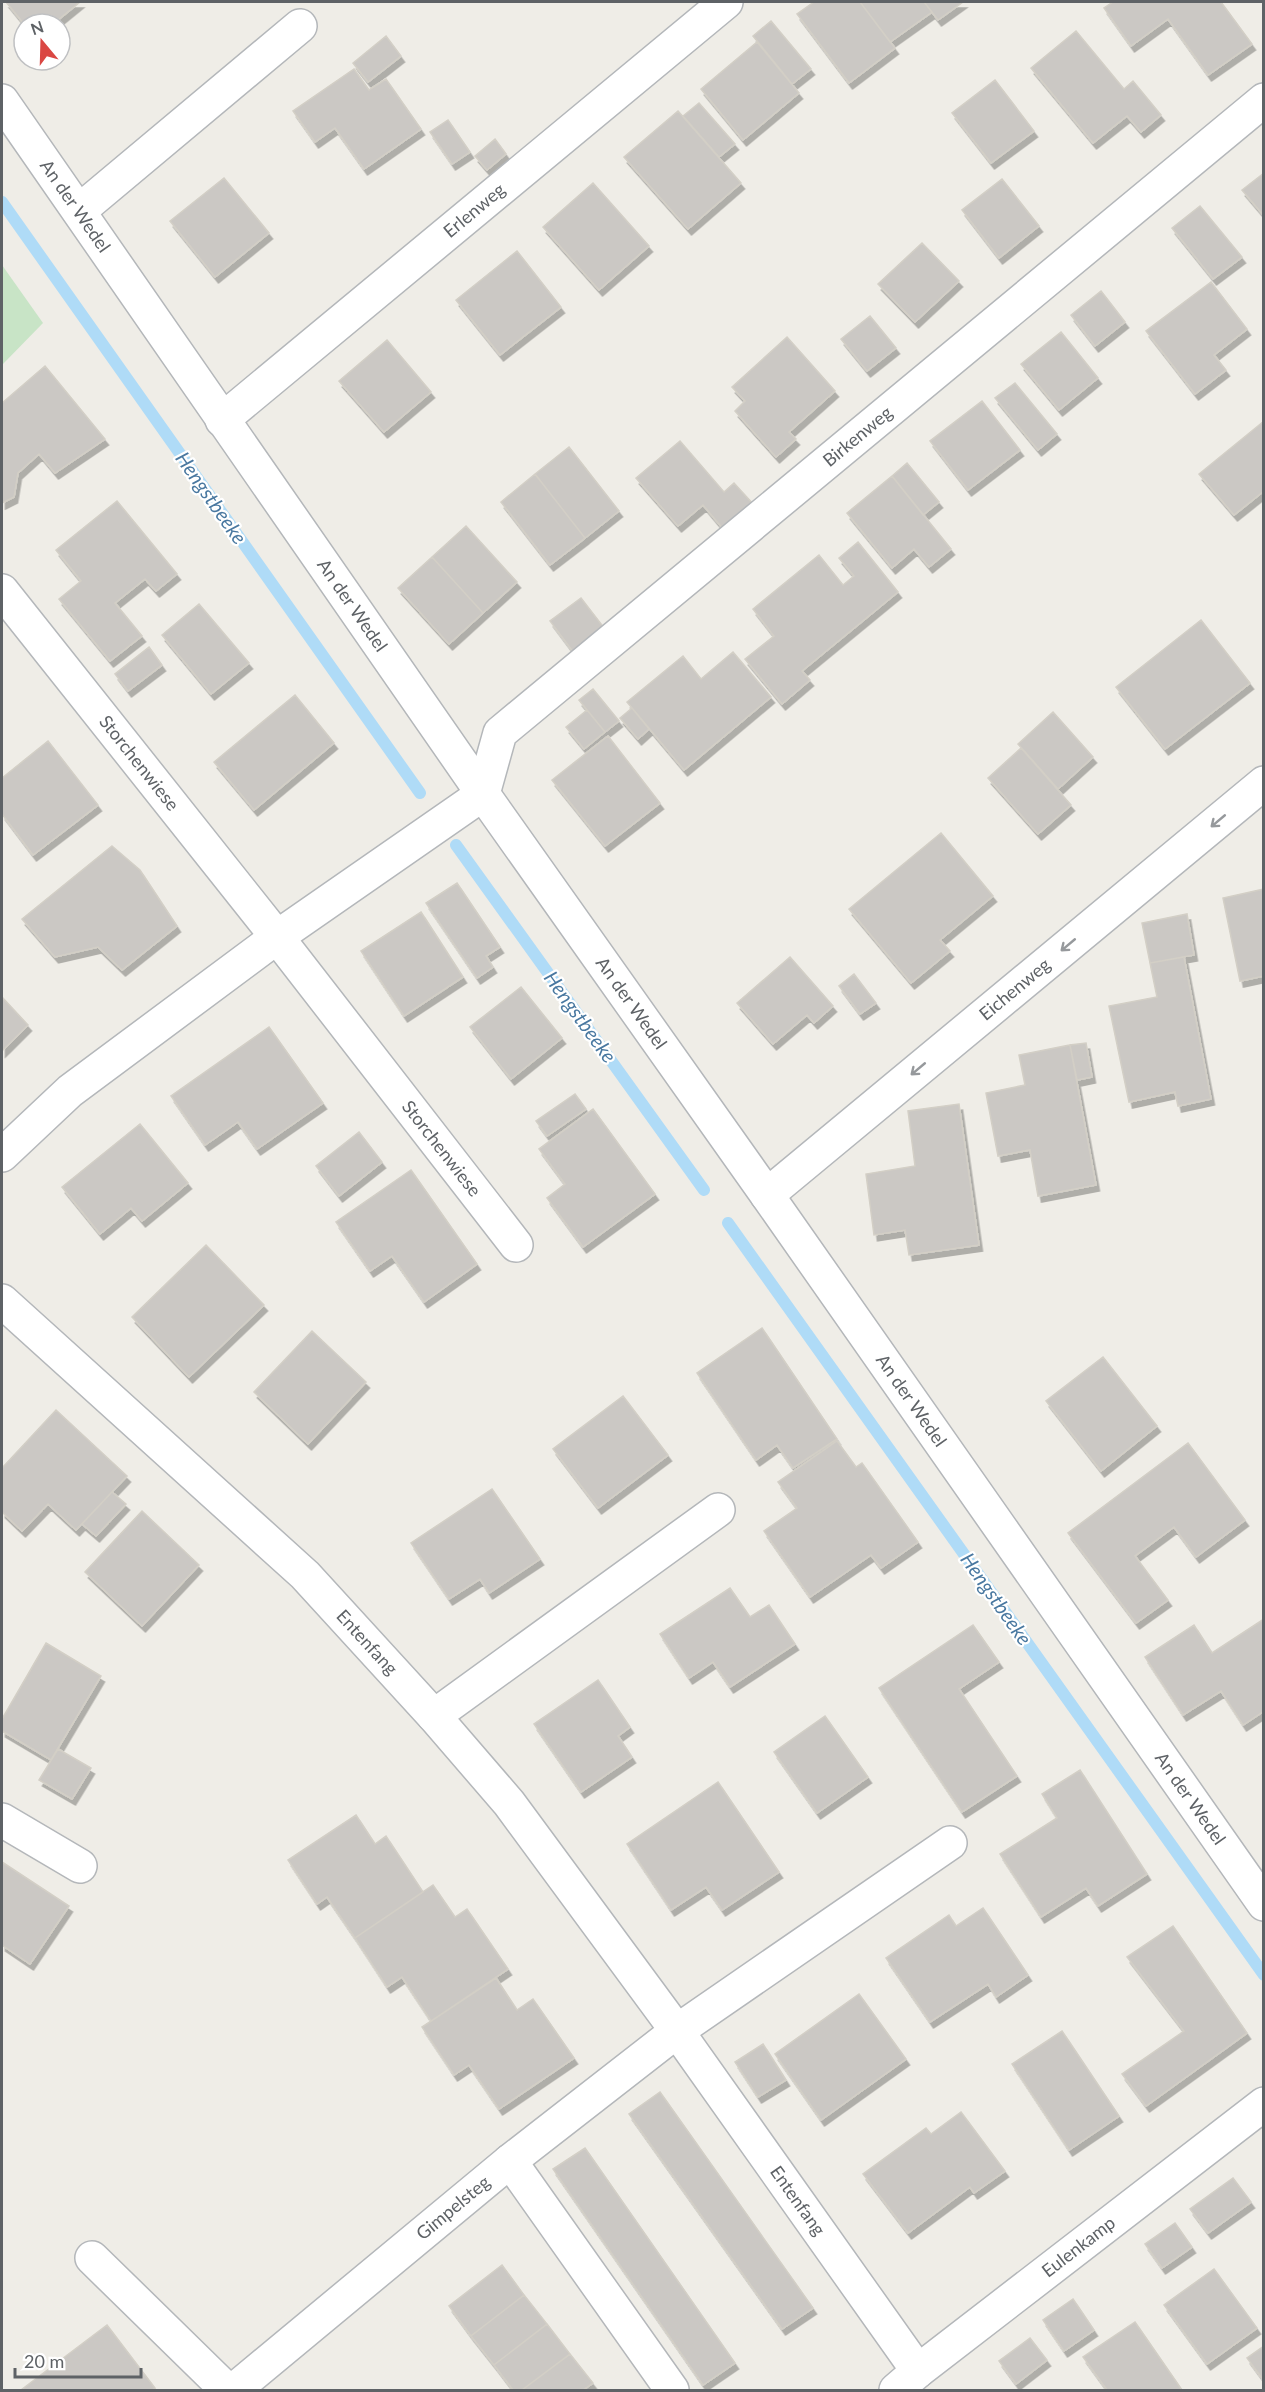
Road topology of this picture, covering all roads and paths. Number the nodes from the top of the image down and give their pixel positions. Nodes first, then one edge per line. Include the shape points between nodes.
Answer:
1 (726, 2) edge
2 (300, 26) dead end
3 (2, 100) edge
4 (1263, 100) edge
5 (79, 211) junction
6 (222, 420) junction
7 (2, 591) edge
8 (1263, 783) edge
9 (483, 794) junction
10 (277, 937) junction
11 (2, 1155) edge
12 (767, 1195) junction
13 (516, 1245) dead end
14 (2, 1301) edge
15 (718, 1510) dead end
16 (434, 1716) junction
17 (2, 1820) edge
18 (950, 1842) dead end
19 (80, 1866) dead end
20 (1263, 1904) edge
21 (677, 2031) junction
22 (1263, 2104) edge
23 (510, 2161) junction
24 (93, 2258) dead end
25 (907, 2381) edge
26 (227, 2391) edge
27 (234, 2391) edge
28 (672, 2391) edge

1 - 6 street, Erlenweg
2 - 5 street
3 - 5 street, An der Wedel
4 - 9 street, Birkenweg via 500,733
5 - 6 street, An der Wedel
6 - 9 street, An der Wedel
7 - 10 street, Storchenwiese
8 -> 12 street, Eichenweg
9 - 10 street
9 - 12 street, An der Wedel
10 - 11 street via 70,1091
10 - 13 street, Storchenwiese
12 - 20 street, An der Wedel
14 - 16 street, Entenfang via 305,1575
15 - 16 street
16 - 21 street, Entenfang via 509,1803
17 - 19 street
18 - 21 street
21 - 23 street, Gimpelsteg
21 - 25 street, Entenfang
22 - 25 street, Eulenkamp
23 - 27 street, Gimpelsteg
23 - 28 street
24 - 26 street

